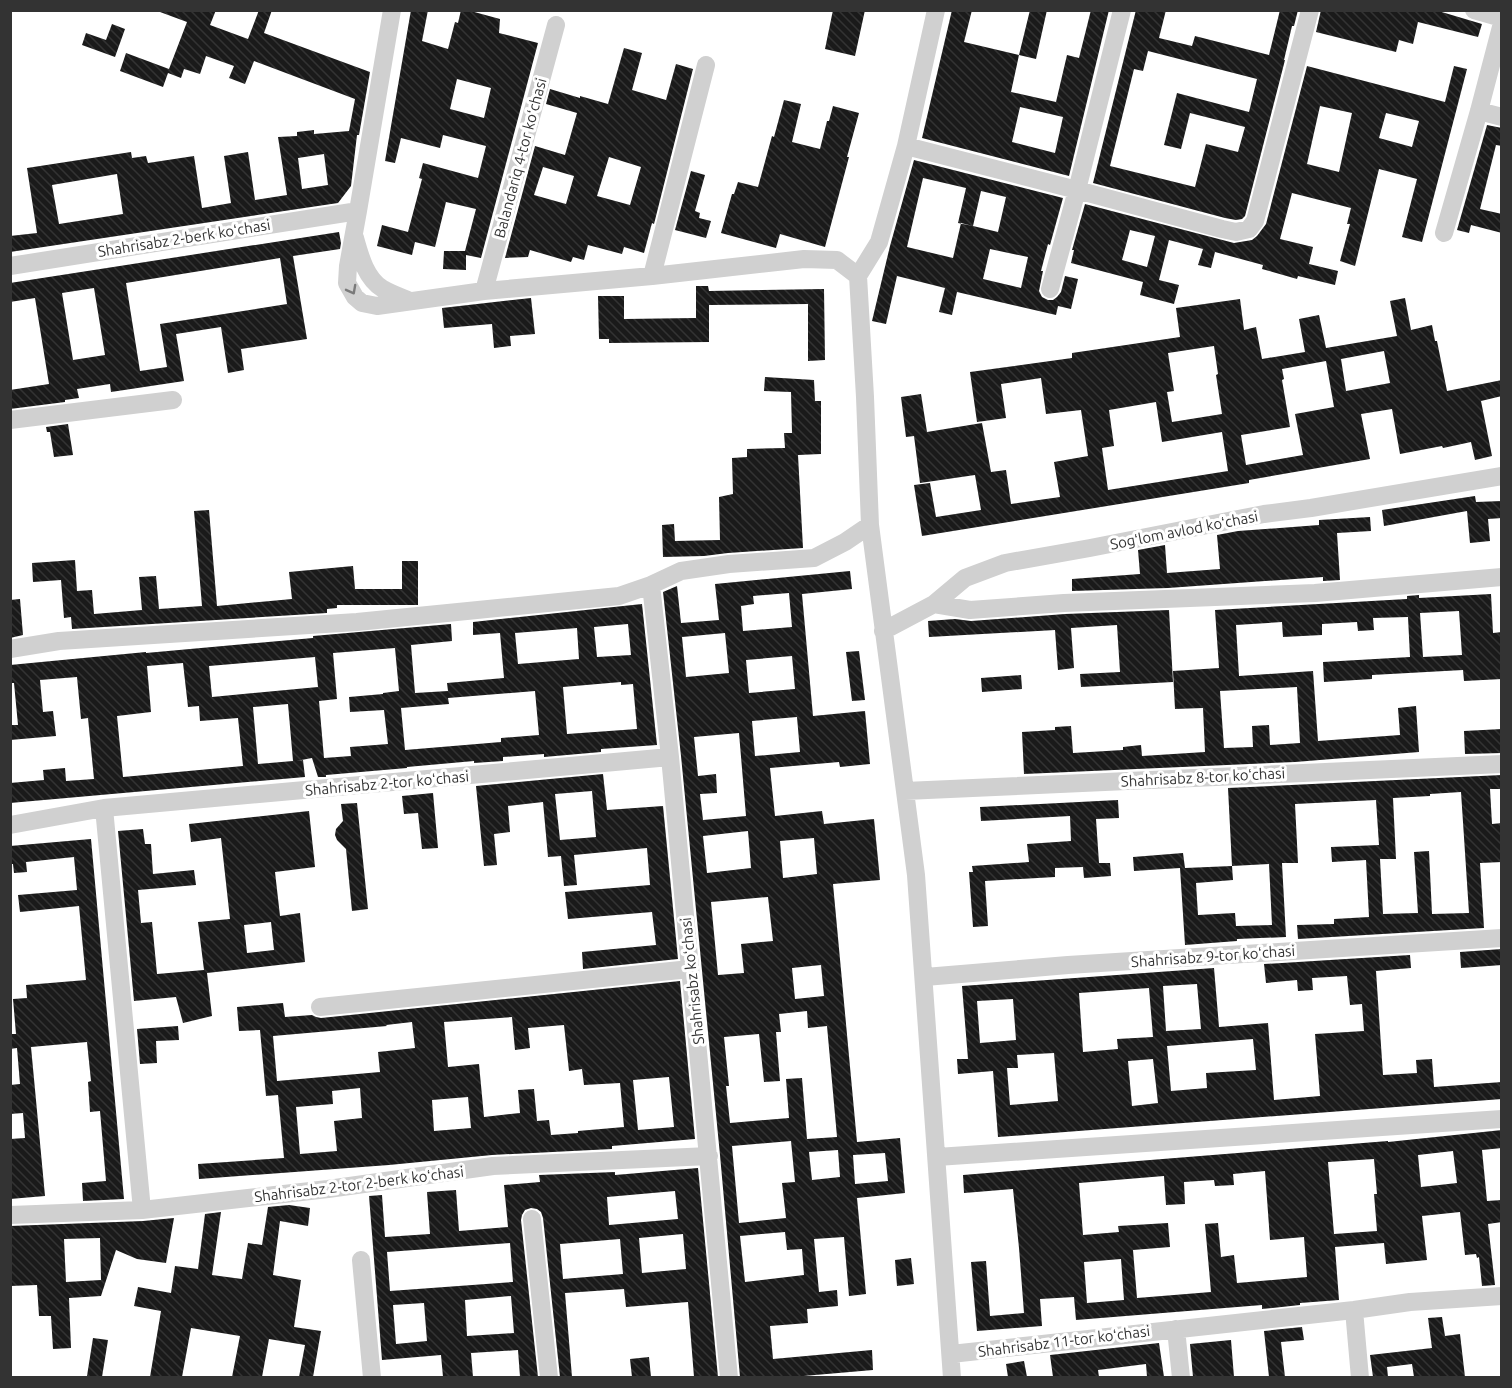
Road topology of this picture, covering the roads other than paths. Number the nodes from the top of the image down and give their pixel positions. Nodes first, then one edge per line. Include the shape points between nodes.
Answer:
1 (392, 10) edge
2 (936, 10) edge
3 (1122, 10) edge
4 (1310, 10) edge
5 (1474, 10) edge
6 (1502, 18) edge
7 (1502, 23) edge
8 (555, 25) dead end
9 (706, 65) dead end
10 (1479, 111) junction
11 (1502, 117) edge
12 (906, 146) junction
13 (1077, 190) junction
14 (358, 211) junction
15 (1444, 233) dead end
16 (354, 234) junction
17 (10, 266) edge
18 (652, 276) junction
19 (858, 276) junction
20 (1050, 289) dead end
21 (484, 291) junction
22 (410, 301) junction
23 (173, 400) dead end
24 (10, 420) edge
25 (1502, 476) edge
26 (870, 525) junction
27 (1502, 577) edge
28 (651, 585) junction
29 (933, 604) junction
30 (883, 631) junction
31 (10, 649) edge
32 (670, 757) junction
33 (1502, 764) edge
34 (905, 791) junction
35 (104, 808) junction
36 (10, 825) edge
37 (1502, 938) edge
38 (690, 969) junction
39 (925, 977) junction
40 (320, 1007) dead end
41 (1502, 1119) edge
42 (709, 1156) junction
43 (937, 1157) junction
44 (142, 1210) junction
45 (10, 1215) edge
46 (532, 1219) dead end
47 (361, 1260) dead end
48 (1502, 1296) edge
49 (1354, 1310) junction
50 (1176, 1329) junction
51 (951, 1354) junction
52 (372, 1377) edge
53 (549, 1377) edge
54 (729, 1377) edge
55 (952, 1377) edge
56 (1181, 1377) edge
57 (1360, 1377) edge

1 - 14 street
2 - 12 street
3 - 13 street
4 - 13 street via 1255,221 1249,230 1236,232
5 - 6 street
7 - 10 street
8 - 21 street, Balandariq 4-tor koʻchasi
9 - 18 street
10 - 11 street
10 - 15 street
12 - 13 street
12 - 19 street via 879,242
13 - 20 street
14 - 16 street
14 - 17 street, Shahrisabz 2-berk koʻchasi
16 - 22 street via 370,276 381,289
16 -> 22 street via 347,283 355,297 377,306
18 - 19 street via 804,259 837,260
18 - 21 street
19 - 26 street
21 - 22 street
23 - 24 street
25 - 29 street, Sogʻlom avlod koʻchasi via 1264,514 1005,563 965,578
26 - 28 street via 814,558 681,571
26 - 30 street
27 - 29 street via 1315,593 970,610
28 - 31 street via 619,596 357,622 58,641
28 - 32 street, Shahrisabz koʻchasi
29 - 30 street, Sogʻlom avlod koʻchasi
30 - 34 street
32 - 35 street, Shahrisabz 2-tor koʻchasi
32 - 38 street, Shahrisabz koʻchasi
33 - 34 street, Shahrisabz 8-tor koʻchasi
34 - 39 street
35 - 36 street, Shahrisabz 2-tor koʻchasi
35 - 44 street
37 - 39 street, Shahrisabz 9-tor koʻchasi
38 - 40 street
38 - 42 street, Shahrisabz koʻchasi
39 - 43 street
41 - 43 street
42 - 44 street, Shahrisabz 2-tor 2-berk koʻchasi via 493,1166
42 - 54 street, Shahrisabz koʻchasi
43 - 51 street
44 - 45 street, Shahrisabz 2-tor 2-berk koʻchasi
46 - 53 street
47 - 52 street
48 - 49 street, Shahrisabz 11-tor koʻchasi
49 - 50 street, Shahrisabz 11-tor koʻchasi
49 - 57 street
50 - 51 street, Shahrisabz 11-tor koʻchasi
50 - 56 street
51 - 55 street

